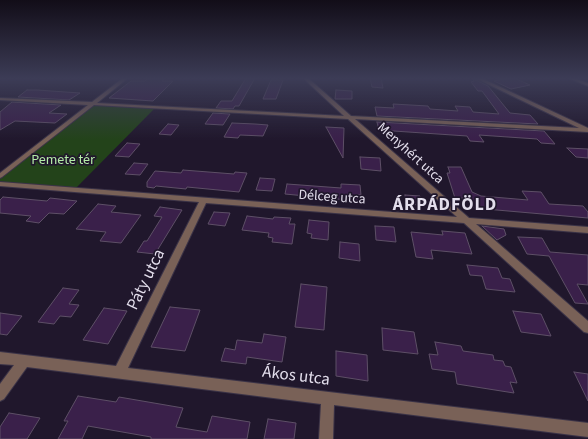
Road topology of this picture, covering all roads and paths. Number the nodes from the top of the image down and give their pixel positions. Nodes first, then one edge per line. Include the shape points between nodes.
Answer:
1 (100, 98) edge
2 (328, 98) edge
3 (521, 98) edge
4 (0, 99) edge
5 (94, 103) junction
6 (349, 117) junction
7 (588, 130) edge
8 (0, 176) edge
9 (0, 184) edge
10 (203, 201) junction
11 (466, 221) junction
12 (588, 230) edge
13 (588, 328) edge
14 (0, 358) edge
15 (24, 361) junction
16 (119, 373) junction
17 (0, 395) edge
18 (328, 398) junction
19 (588, 430) edge
20 (326, 439) edge

1 - 5 street
2 - 6 street, Menyhért utca
3 - 7 street
4 - 5 street
5 - 6 street
5 - 8 street
6 - 7 street
6 - 11 street, Menyhért utca
9 - 10 street, Délceg utca
10 - 11 street, Délceg utca
10 - 16 street, Páty utca
11 - 12 street, Délceg utca
11 - 13 street, Menyhért utca
14 - 15 street, Ákos utca
15 - 16 street, Ákos utca
15 - 17 street
16 - 18 street, Ákos utca
18 - 19 street, Ákos utca
18 - 20 street

